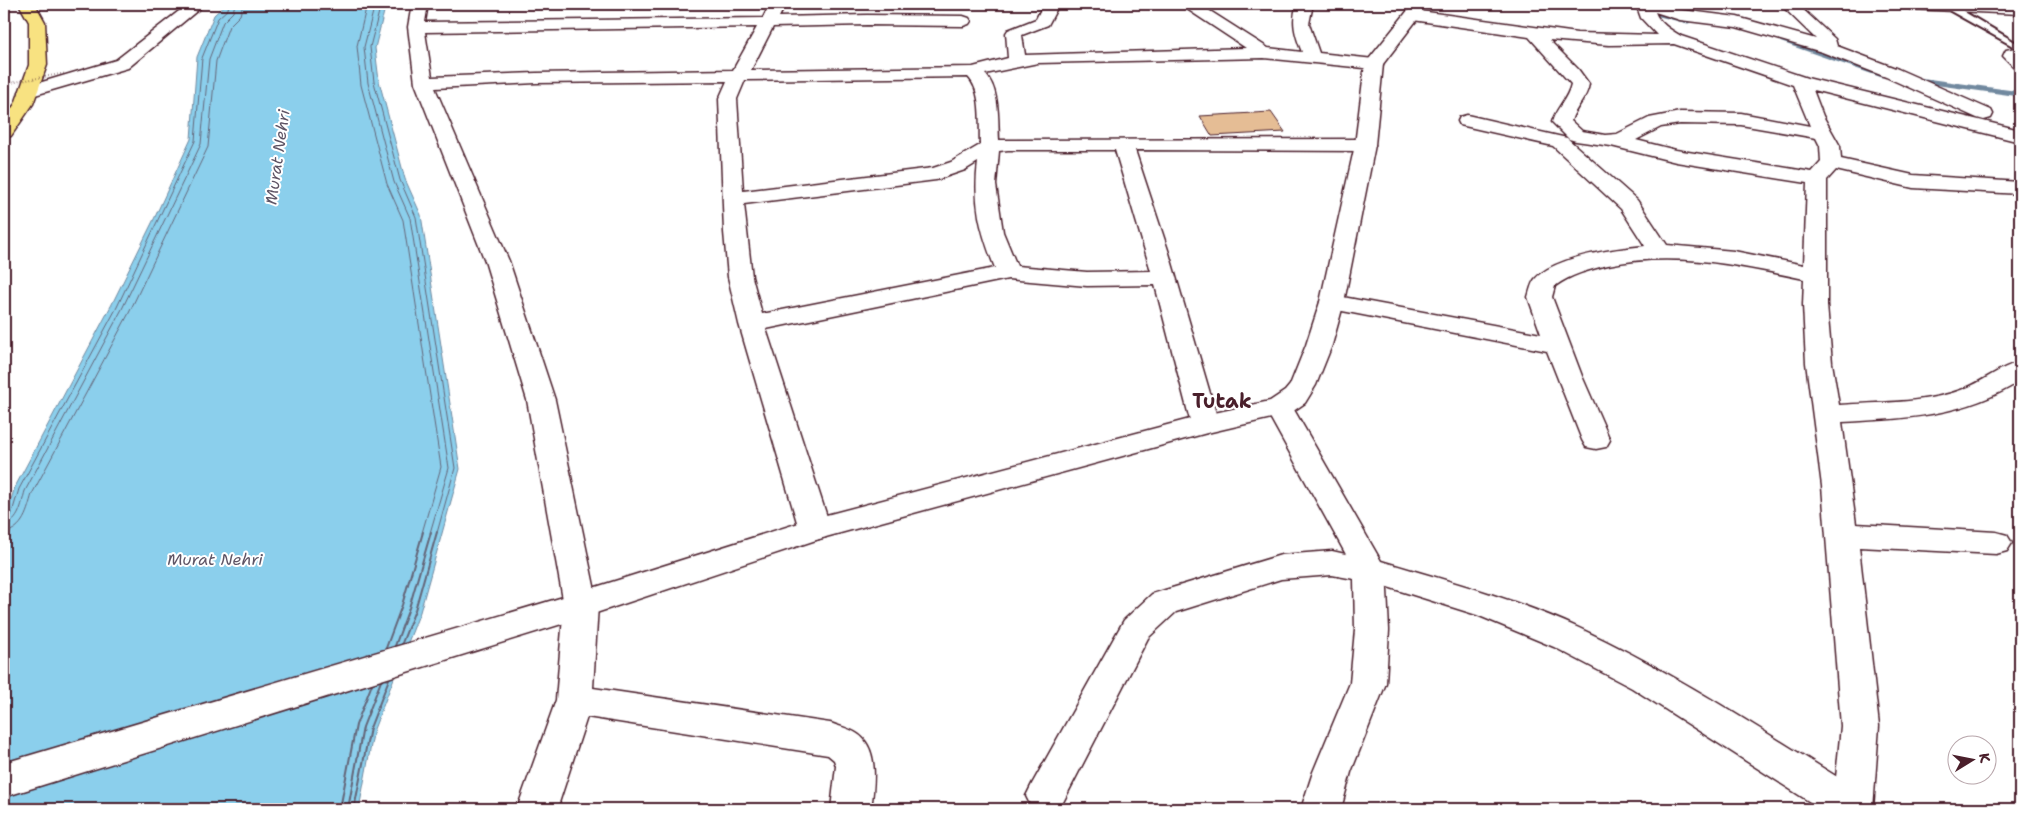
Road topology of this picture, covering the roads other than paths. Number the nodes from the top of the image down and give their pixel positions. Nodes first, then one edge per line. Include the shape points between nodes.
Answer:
1 (27, 4) edge
2 (197, 4) edge
3 (1189, 4) edge
4 (1305, 4) edge
5 (1788, 4) edge
6 (1910, 4) edge
7 (1955, 5) edge
8 (1417, 9) edge
9 (1646, 9) edge
10 (2020, 9) edge
11 (1048, 10) dead end
12 (774, 13) edge
13 (418, 15) edge
14 (963, 21) dead end
15 (1533, 32) junction
16 (1675, 38) junction
17 (1828, 48) junction
18 (2020, 48) edge
19 (2020, 52) edge
20 (1264, 53) junction
21 (1313, 58) junction
22 (1017, 61) junction
23 (2020, 63) edge
24 (1374, 64) junction
25 (973, 72) junction
26 (738, 76) junction
27 (1801, 82) junction
28 (424, 83) junction
29 (15, 90) edge
30 (1880, 100) junction
31 (1990, 117) junction
32 (2020, 120) edge
33 (1467, 121) dead end
34 (4, 132) edge
35 (1824, 134) junction
36 (2020, 136) edge
37 (1568, 138) junction
38 (1613, 141) junction
39 (1123, 144) junction
40 (1365, 145) junction
41 (990, 147) junction
42 (1824, 171) junction
43 (936, 174) junction
44 (986, 178) junction
45 (2020, 188) edge
46 (734, 199) junction
47 (1660, 251) junction
48 (1008, 272) junction
49 (1816, 275) junction
50 (1164, 278) junction
51 (1332, 302) junction
52 (752, 324) junction
53 (1558, 345) junction
54 (2020, 370) edge
55 (1279, 408) junction
56 (1827, 414) junction
57 (1205, 424) junction
58 (1596, 440) dead end
59 (815, 529) junction
60 (1842, 535) junction
61 (1996, 543) dead end
62 (1370, 570) junction
63 (582, 605) junction
64 (574, 700) junction
65 (4, 780) edge
66 (1046, 796) dead end
67 (537, 809) edge
68 (851, 809) edge
69 (1321, 809) edge
70 (1854, 809) edge

1 - 29 main road via 37,22 38,66
2 - 29 street via 122,64 101,72
3 - 20 street
4 - 21 street via 1300,18
5 - 17 street via 1824,36 1830,43
6 - 7 street
7 - 10 street
7 - 18 lane
8 - 15 street
8 - 24 street
9 - 16 street via 1663,32
9 - 17 street via 1737,22
11 - 22 street via 1042,22 1014,33
12 - 13 street via 584,18
12 - 14 street
12 - 26 street
13 - 28 street
15 - 16 street via 1624,40
15 - 37 street via 1580,84 1579,94 1562,113 1561,122
16 - 27 street
17 - 31 street
19 - 23 street via 2011,56
20 - 21 street
20 - 22 street
21 - 24 street
22 - 25 street
24 - 40 street
25 - 26 street
25 - 41 street via 982,82 987,104
26 - 28 street via 536,78
26 - 46 street via 728,99
27 - 30 street
27 - 35 street
28 - 63 street via 497,261 541,400
29 - 34 main road via 24,104
30 - 31 street
30 - 36 street
31 - 32 street
33 - 37 street
35 - 38 street via 1741,119 1680,118 1656,122
35 - 42 street via 1830,146
37 - 38 street
37 - 47 street via 1629,205
38 - 42 street via 1676,156
39 - 40 street
39 - 41 street
39 - 50 street
40 - 51 street
41 - 43 street via 958,166
41 - 44 street
42 - 45 street via 1943,185 1990,184
42 - 49 street
43 - 44 street via 969,174
43 - 46 street
44 - 48 street via 992,232
46 - 52 street via 740,277
47 - 49 street via 1719,254
47 - 53 street via 1609,257 1566,269 1544,283 1540,297
48 - 50 street via 1087,279
48 - 52 street
49 - 56 street via 1818,344
50 - 57 street
51 - 53 street
51 - 55 street via 1303,385
52 - 59 street
53 - 58 street
54 - 56 street via 1993,387 1940,404
55 - 57 street
55 - 62 street
56 - 60 street
57 - 59 street
59 - 63 street
60 - 61 street
60 - 70 street via 1860,726
62 - 66 street via 1332,563 1281,567 1164,603 1136,629
62 - 69 street via 1372,630 1368,683 1332,772
62 - 70 street via 1488,606 1566,637 1645,678
63 - 64 street
63 - 65 street
64 - 67 street
64 - 68 street via 822,737 844,745 852,755 855,767

